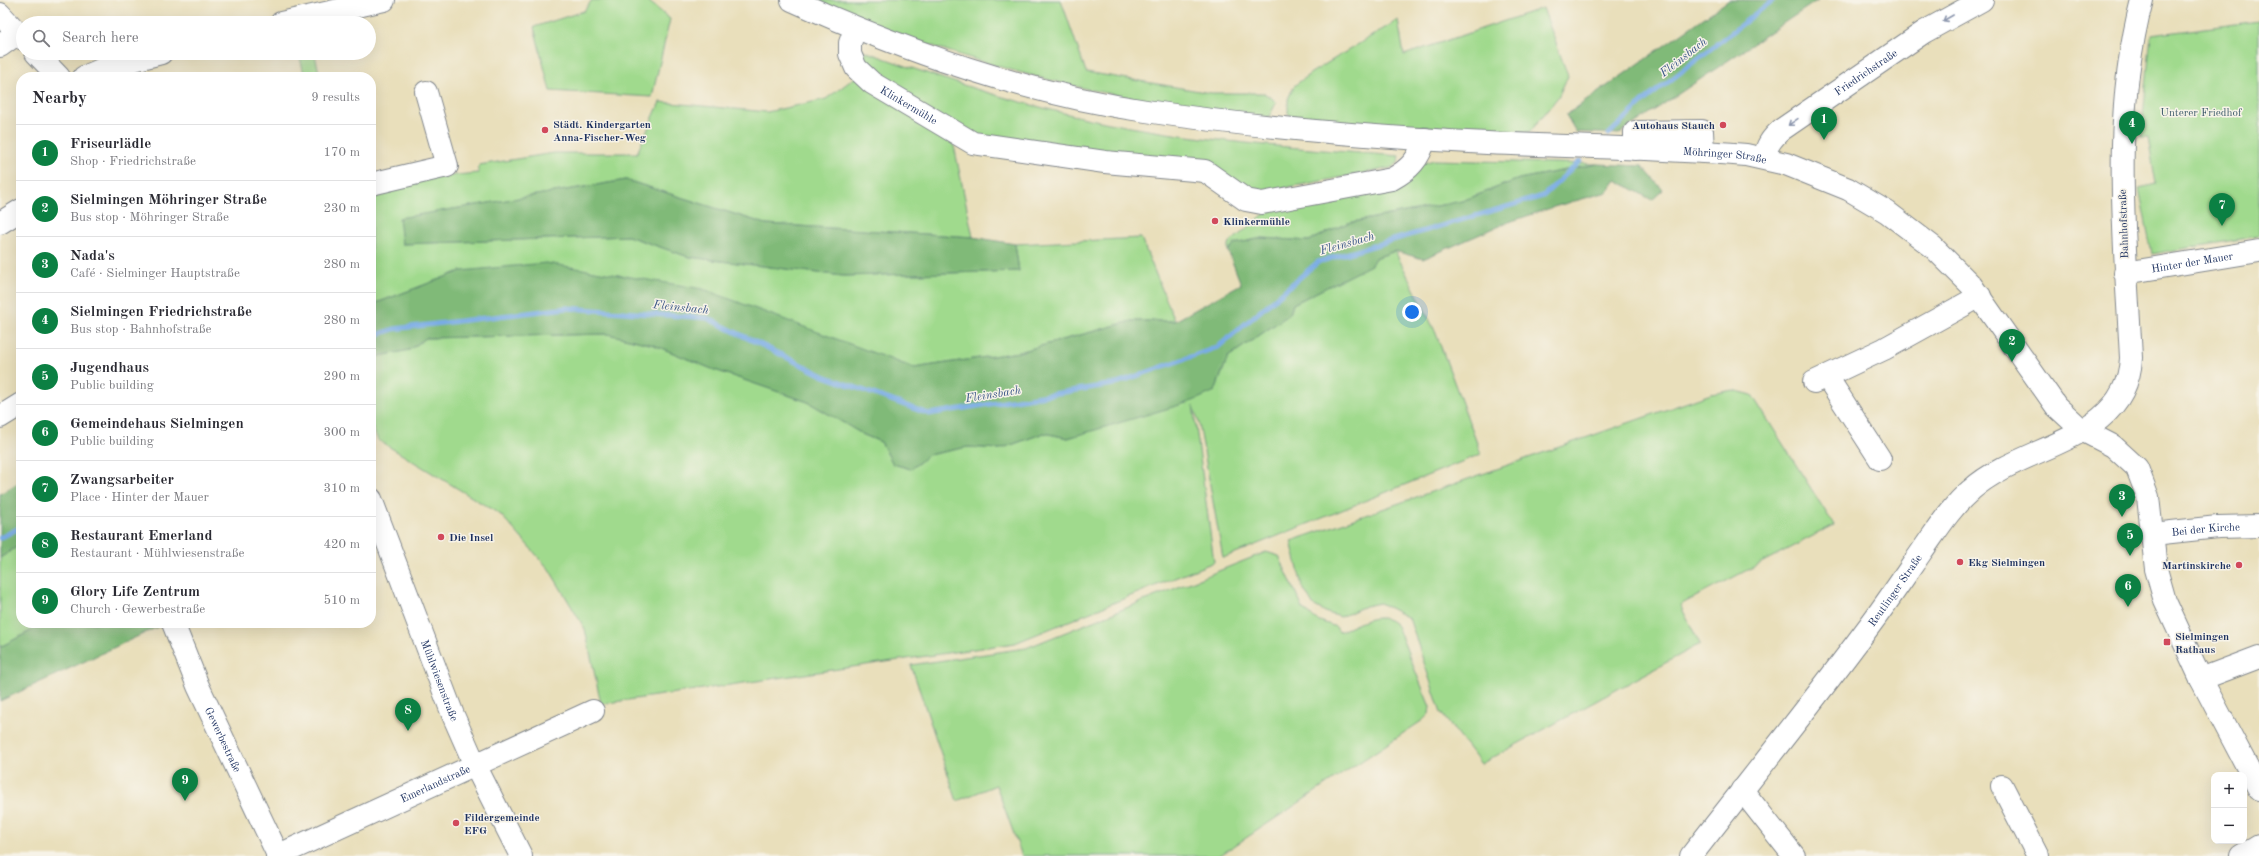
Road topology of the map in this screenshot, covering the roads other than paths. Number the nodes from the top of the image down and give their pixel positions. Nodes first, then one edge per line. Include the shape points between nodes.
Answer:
1 (384, 0) edge
2 (792, 0) edge
3 (1982, 0) edge
4 (2142, 0) edge
5 (0, 14) edge
6 (312, 16) edge
7 (855, 29) junction
8 (16, 32) edge
9 (16, 38) edge
10 (0, 46) edge
11 (43, 60) edge
12 (134, 60) edge
13 (54, 72) edge
14 (96, 72) edge
15 (426, 92) dead end
16 (1425, 139) junction
17 (1764, 158) junction
18 (376, 183) edge
19 (16, 213) edge
20 (0, 223) edge
21 (2259, 252) edge
22 (2125, 273) junction
23 (1980, 296) junction
24 (16, 407) edge
25 (0, 417) edge
26 (2082, 430) junction
27 (1880, 459) dead end
28 (376, 512) edge
29 (2259, 526) edge
30 (2153, 534) junction
31 (175, 628) edge
32 (2259, 657) edge
33 (2201, 678) junction
34 (593, 711) dead end
35 (475, 765) junction
36 (2002, 786) dead end
37 (2259, 789) edge
38 (1742, 790) junction
39 (2259, 845) edge
40 (277, 856) edge
41 (521, 856) edge
42 (1692, 856) edge
43 (1794, 856) edge
44 (2038, 856) edge
45 (2241, 856) edge

1 - 6 street
2 - 7 street, Möhringer Straße
3 -> 17 street, Friedrichstraße via 1924,32 1781,130 1771,138
4 - 22 street, Bahnhofstraße via 2133,34 2124,121 2122,185
5 - 8 street
7 - 16 street, Möhringer Straße via 947,62 1036,89 1144,111 1280,129
7 - 16 street, Klinkermühle via 850,43 850,54 856,68 872,83 974,143 1105,162 1205,171 1246,200 1262,203 1392,179 1415,163
9 - 10 street
11 - 13 street
12 - 14 street
15 - 18 street via 447,166
16 - 17 street, Möhringer Straße via 1703,152
17 - 23 street, Möhringer Straße via 1828,180 1887,212 1949,261
19 - 20 street
21 - 22 street, Hinter der Mauer
22 - 26 street, Bahnhofstraße via 2131,358 2128,380 2115,404
23 - 26 street, Möhringer Straße via 2056,406
23 - 27 street via 1821,380
24 - 25 street
26 - 30 street, Möhringer Straße via 2113,446 2137,468 2148,497
26 - 38 street, Reutlinger Straße via 1985,478 1961,499 1867,630
28 - 35 street, Mühlwiesenstraße via 435,670
29 - 30 street, Bei der Kirche
30 - 33 street, Möhringer Straße via 2160,585
31 - 40 street, Gewerbestraße via 198,686
32 - 33 street
33 - 37 street, Möhringer Straße
34 - 35 street, Emerlandstraße
35 - 40 street, Emerlandstraße
35 - 41 street, Mühlwiesenstraße
36 - 44 street
38 - 42 street, Reutlinger Straße
38 - 43 street
39 - 45 street

